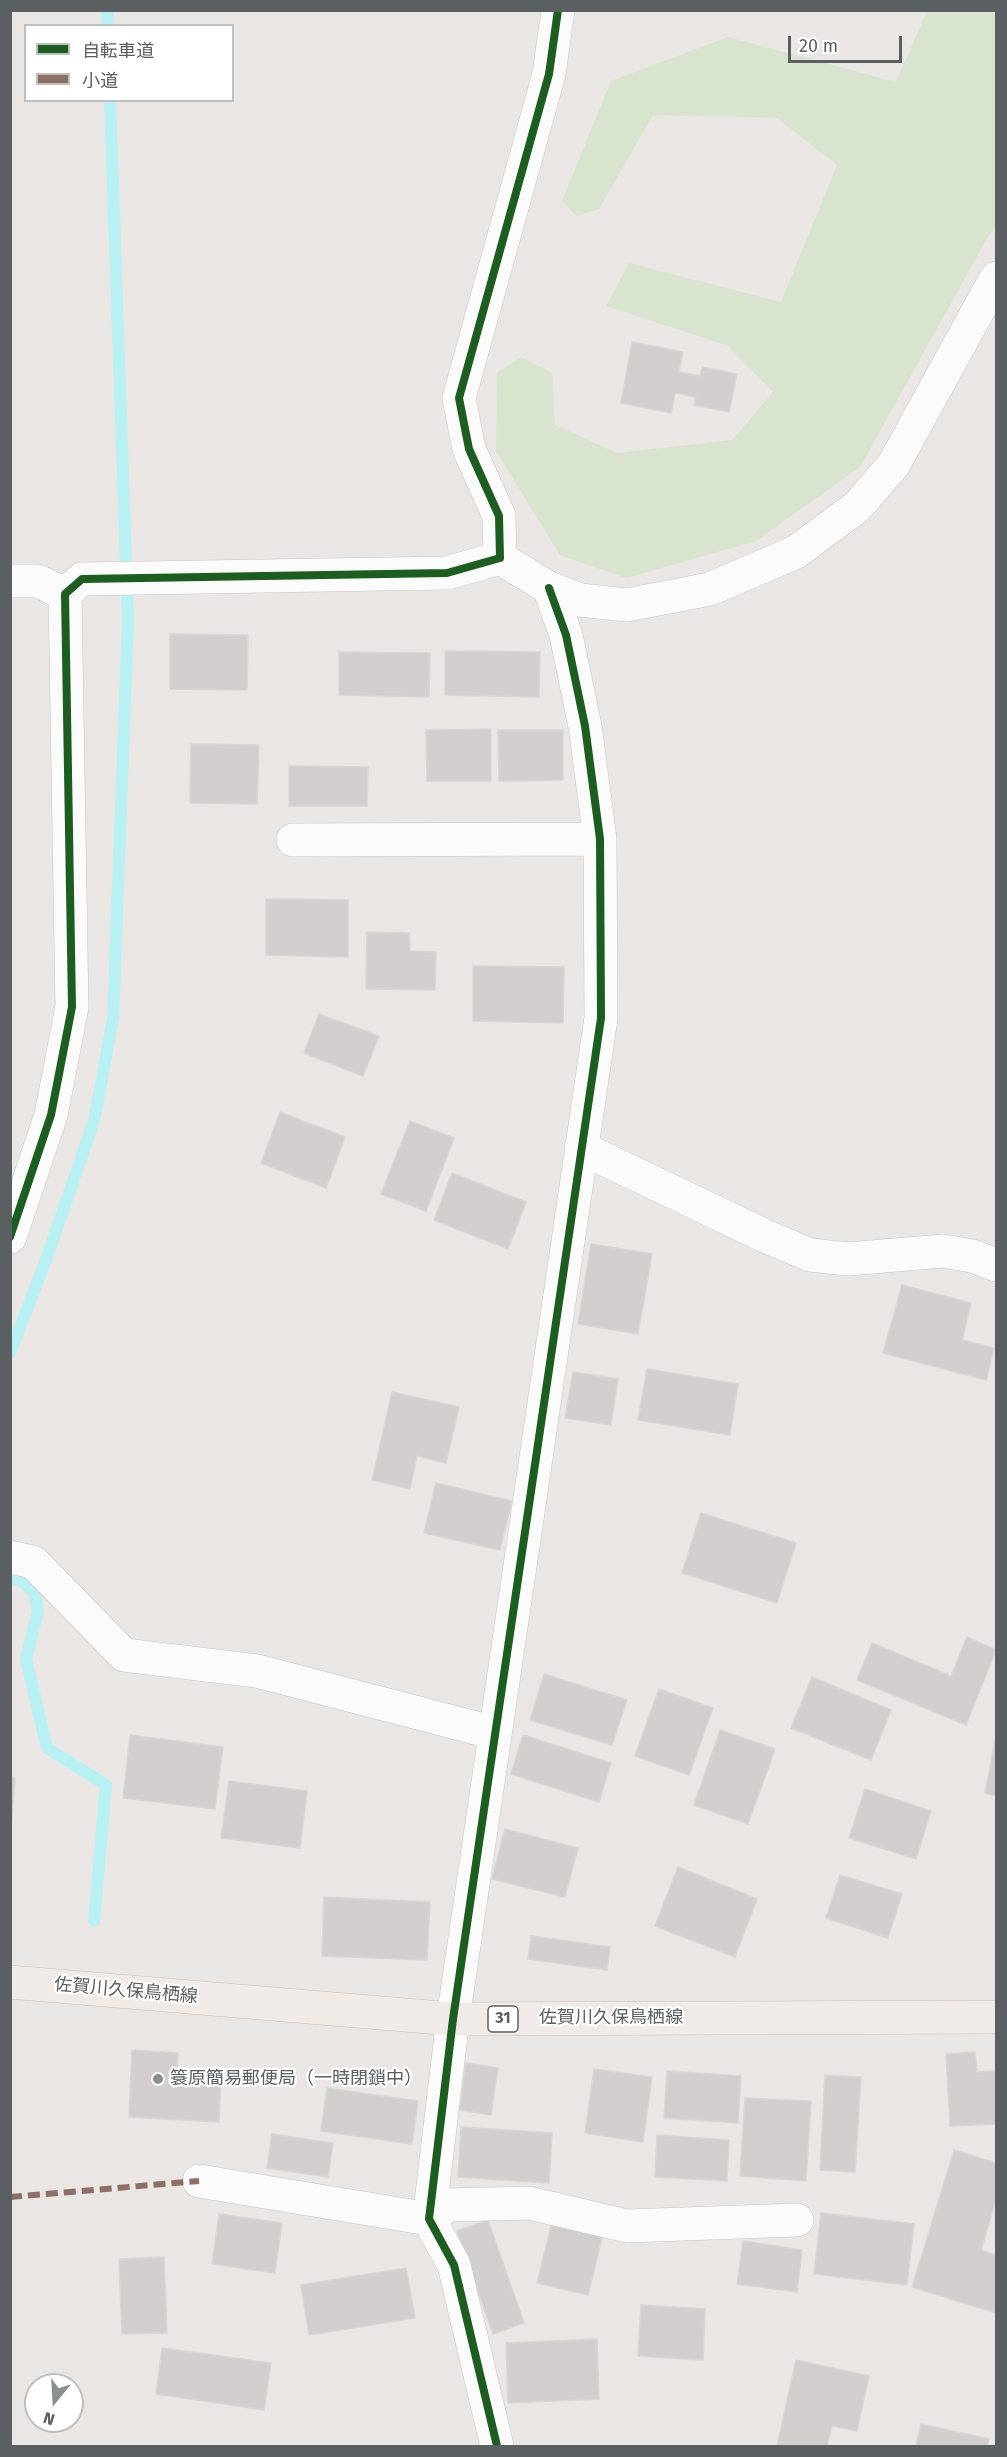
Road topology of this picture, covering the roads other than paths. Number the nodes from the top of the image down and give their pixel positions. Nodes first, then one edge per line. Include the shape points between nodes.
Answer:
1 (558, 10) edge
2 (996, 278) edge
3 (500, 558) junction
4 (10, 581) edge
5 (549, 588) junction
6 (65, 594) junction
7 (600, 839) junction
8 (293, 840) dead end
9 (581, 1148) junction
10 (21, 1175) edge
11 (10, 1237) edge
12 (996, 1265) edge
13 (10, 1557) edge
14 (495, 1733) junction
15 (10, 1982) edge
16 (996, 2017) edge
17 (453, 2019) junction
18 (199, 2181) dead end
19 (429, 2219) junction
20 (797, 2220) dead end
21 (497, 2446) edge

1 - 3 street via 549,74 459,398 469,449 499,516
2 - 5 street via 894,464 858,506 796,552 710,589 627,606 580,600
3 - 5 street
3 - 6 street via 447,573 82,579
4 - 6 street via 38,581
5 - 7 street via 566,635 585,726
6 - 10 street via 72,1007 51,1115
7 - 8 street
7 - 9 street via 601,1018
9 - 12 street via 810,1254 848,1259 943,1251
9 - 14 street
10 - 11 street
13 - 14 street via 33,1562 124,1656 257,1671
14 - 17 street
15 - 17 main road, 佐賀川久保鳥栖線 / 31
16 - 17 main road, 佐賀川久保鳥栖線 / 31
17 - 19 street
18 - 19 street
19 - 20 street via 448,2205 529,2203 627,2226
19 - 21 street via 454,2265

